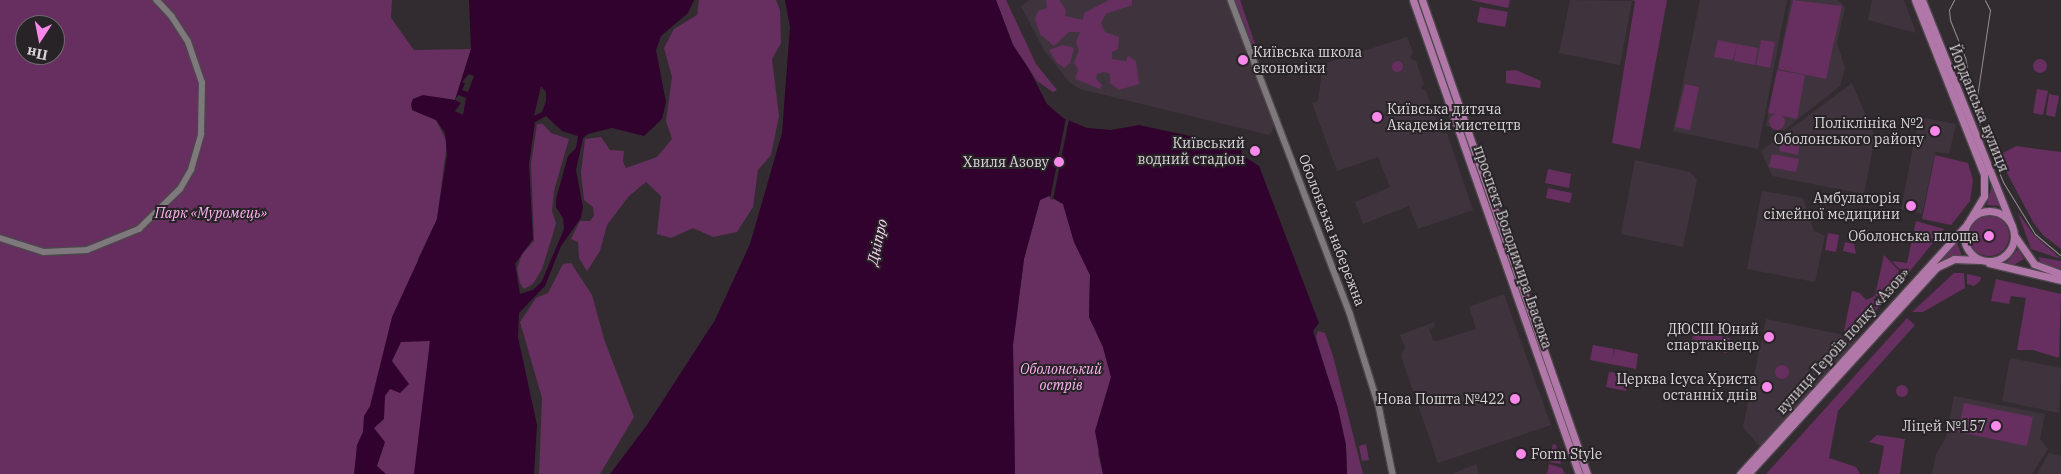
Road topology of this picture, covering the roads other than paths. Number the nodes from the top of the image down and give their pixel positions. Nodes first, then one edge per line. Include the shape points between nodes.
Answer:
1 (156, 0) edge
2 (1231, 0) edge
3 (1413, 0) edge
4 (1422, 0) edge
5 (1915, 0) edge
6 (1922, 0) edge
7 (1426, 12) junction
8 (1418, 14) junction
9 (1970, 219) junction
10 (1965, 226) junction
11 (2012, 226) junction
12 (2014, 234) junction
13 (0, 238) edge
14 (1982, 261) junction
15 (2061, 274) edge
16 (2061, 280) edge
17 (1393, 474) edge
18 (1578, 474) edge
19 (1587, 474) edge
20 (1740, 474) edge
21 (1748, 474) edge

1 - 13 street via 188,42 202,83 201,134 191,170 180,189 139,229 87,250 44,252
2 - 17 street, Оболонська набережна via 1350,313 1379,406
3 - 8 main road, проспект Володимира Івасюка
4 - 7 main road, проспект Володимира Івасюка
5 - 9 main road, Йорданська вулиця via 1984,174 1984,196
6 - 11 main road, Йорданська вулиця
7 - 8 main road
7 - 19 main road, проспект Володимира Івасюка
8 - 18 main road, проспект Володимира Івасюка
9 - 10 main road
9 - 11 main road via 1984,212 1993,212 2007,219
10 - 14 main road via 1964,243
10 - 20 main road, вулиця Героїв полку «Азов»
11 - 12 main road
12 - 14 main road via 2005,255
12 - 15 main road via 2034,264
14 - 16 main road, вулиця Героїв полку «Азов»
14 - 21 main road, вулиця Героїв полку «Азов» via 1954,259 1937,267

